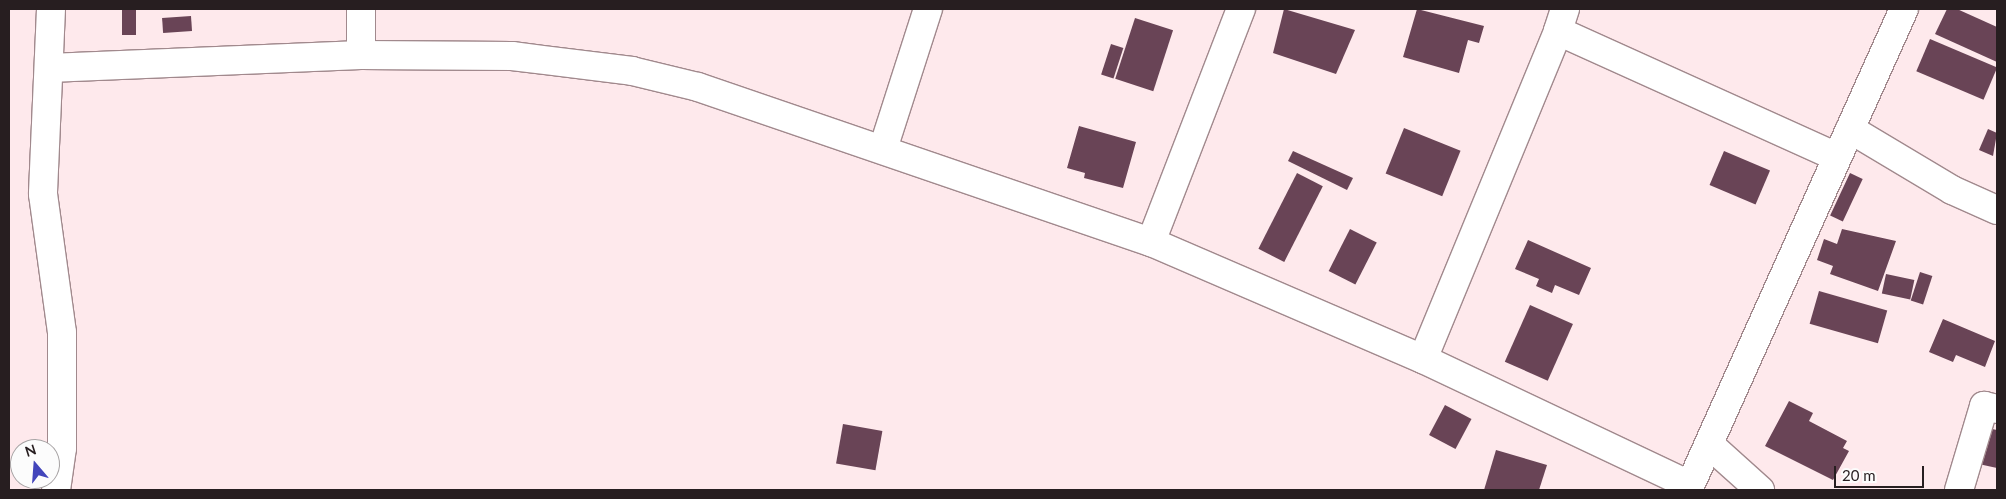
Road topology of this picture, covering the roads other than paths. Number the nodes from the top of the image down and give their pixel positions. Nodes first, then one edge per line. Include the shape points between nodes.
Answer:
1 (51, 9) edge
2 (361, 9) edge
3 (928, 9) edge
4 (1241, 9) edge
5 (1904, 9) edge
6 (1562, 20) edge
7 (361, 55) junction
8 (49, 68) junction
9 (1850, 129) junction
10 (883, 149) junction
11 (1837, 157) junction
12 (1997, 210) edge
13 (1151, 242) junction
14 (1423, 359) junction
15 (1997, 409) edge
16 (1710, 446) junction
17 (1689, 488) edge
18 (56, 490) edge
19 (1760, 490) edge
20 (1959, 490) edge

1 - 8 street
2 - 7 street
3 - 10 street
4 - 13 street
5 - 9 street
6 - 11 street
6 - 14 street
7 - 8 street
7 - 10 street via 512,56 632,71 698,87
8 - 18 street via 43,194 62,333 62,448
9 - 11 street
9 - 12 street via 1952,190
10 - 13 street
11 - 16 street
13 - 14 street
14 - 17 street
15 - 20 street via 1984,406
16 - 17 street
16 - 19 street

